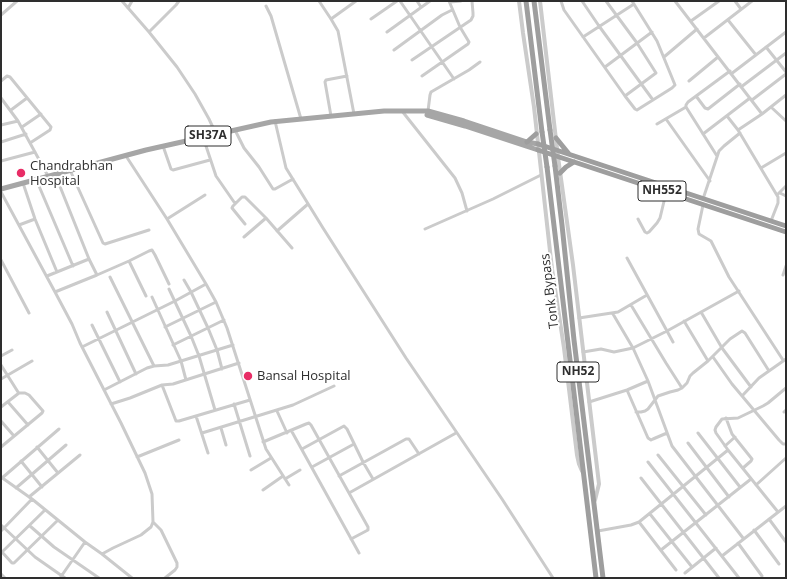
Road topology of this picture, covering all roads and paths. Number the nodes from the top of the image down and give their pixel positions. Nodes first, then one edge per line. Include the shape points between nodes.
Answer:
1 (8, 1) edge
2 (17, 1) edge
3 (122, 1) edge
4 (132, 1) edge
5 (179, 1) edge
6 (319, 1) edge
7 (356, 1) edge
8 (399, 1) edge
9 (417, 1) edge
10 (430, 1) edge
11 (462, 1) edge
12 (472, 1) edge
13 (519, 1) edge
14 (526, 1) edge
15 (534, 1) edge
16 (540, 1) edge
17 (561, 1) edge
18 (582, 1) edge
19 (606, 1) edge
20 (675, 1) edge
21 (719, 1) edge
22 (735, 1) edge
23 (752, 1) edge
24 (352, 2) edge
25 (450, 2) edge
26 (633, 3) edge
27 (12, 6) junction
28 (266, 6) dead end
29 (421, 7) junction
30 (128, 8) junction
31 (741, 9) junction
32 (452, 10) junction
33 (1, 15) edge
34 (616, 15) junction
35 (409, 16) junction
36 (331, 19) junction
37 (371, 19) dead end
38 (728, 20) junction
39 (691, 21) junction
40 (598, 26) junction
41 (460, 27) junction
42 (697, 29) junction
43 (420, 31) junction
44 (149, 32) junction
45 (387, 32) dead end
46 (652, 32) junction
47 (786, 32) edge
48 (583, 36) junction
49 (704, 38) junction
50 (637, 43) junction
51 (431, 46) junction
52 (766, 47) junction
53 (394, 50) dead end
54 (786, 53) edge
55 (756, 55) junction
56 (620, 56) junction
57 (664, 57) junction
58 (718, 57) junction
59 (412, 60) dead end
60 (777, 60) junction
61 (442, 62) junction
62 (480, 62) dead end
63 (605, 67) junction
64 (731, 73) junction
65 (786, 73) edge
66 (346, 76) junction
67 (422, 76) dead end
68 (454, 79) junction
69 (1, 81) edge
70 (689, 81) dead end
71 (641, 84) junction
72 (741, 86) junction
73 (786, 95) edge
74 (625, 96) junction
75 (696, 96) junction
76 (1, 98) edge
77 (27, 98) junction
78 (751, 99) junction
79 (653, 100) junction
80 (7, 105) junction
81 (1, 106) edge
82 (686, 107) junction
83 (771, 107) junction
84 (11, 110) junction
85 (402, 111) junction
86 (428, 113) junction
87 (41, 114) junction
88 (354, 114) junction
89 (762, 114) junction
90 (331, 116) junction
91 (727, 116) junction
92 (301, 119) junction
93 (666, 119) junction
94 (18, 120) junction
95 (275, 121) junction
96 (786, 121) edge
97 (1, 124) edge
98 (657, 124) dead end
99 (22, 127) junction
100 (235, 130) junction
101 (739, 132) junction
102 (539, 133) junction
103 (26, 134) junction
104 (216, 134) junction
105 (703, 134) junction
106 (203, 137) junction
107 (556, 138) junction
108 (1, 142) edge
109 (527, 142) junction
110 (30, 143) junction
111 (164, 146) junction
112 (538, 147) junction
113 (35, 152) junction
114 (786, 153) edge
115 (558, 154) junction
116 (570, 155) junction
117 (126, 156) junction
118 (717, 156) junction
119 (210, 160) junction
120 (1, 161) edge
121 (574, 162) junction
122 (761, 168) junction
123 (70, 170) junction
124 (560, 173) junction
125 (55, 174) junction
126 (541, 175) junction
127 (48, 176) junction
128 (36, 179) junction
129 (293, 179) junction
130 (710, 181) junction
131 (22, 183) junction
132 (786, 186) edge
133 (1, 190) edge
134 (666, 193) junction
135 (778, 194) junction
136 (205, 195) dead end
137 (786, 196) edge
138 (703, 202) junction
139 (236, 203) junction
140 (308, 204) junction
141 (467, 211) junction
142 (35, 218) junction
143 (266, 218) junction
144 (167, 219) junction
145 (638, 220) dead end
146 (771, 221) junction
147 (245, 224) dead end
148 (19, 225) junction
149 (786, 226) edge
150 (149, 230) dead end
151 (426, 230) dead end
152 (277, 231) junction
153 (786, 232) edge
154 (244, 237) dead end
155 (292, 248) dead end
156 (627, 258) dead end
157 (89, 259) junction
158 (1, 260) edge
159 (129, 261) junction
160 (73, 266) junction
161 (786, 266) edge
162 (57, 272) junction
163 (97, 275) junction
164 (783, 275) dead end
165 (47, 276) junction
166 (110, 277) dead end
167 (184, 280) dead end
168 (169, 284) dead end
169 (206, 284) junction
170 (169, 289) dead end
171 (739, 291) junction
172 (55, 292) junction
173 (191, 292) junction
174 (647, 295) junction
175 (146, 296) dead end
176 (152, 297) dead end
177 (175, 301) junction
178 (216, 302) junction
179 (631, 305) junction
180 (158, 310) junction
181 (200, 310) junction
182 (107, 312) dead end
183 (701, 312) junction
184 (29, 313) dead end
185 (613, 314) junction
186 (183, 318) junction
187 (579, 318) junction
188 (224, 320) junction
189 (684, 321) junction
190 (133, 322) junction
191 (92, 325) dead end
192 (165, 327) junction
193 (208, 328) junction
194 (116, 331) junction
195 (667, 331) junction
196 (191, 336) junction
197 (99, 339) junction
198 (651, 339) junction
199 (674, 342) dead end
200 (174, 345) junction
201 (233, 345) junction
202 (82, 347) junction
203 (632, 348) junction
204 (722, 348) junction
205 (12, 350) dead end
206 (217, 350) junction
207 (583, 352) junction
208 (1, 356) edge
209 (199, 356) junction
210 (713, 356) junction
211 (785, 360) edge
212 (32, 361) dead end
213 (181, 361) junction
214 (708, 361) junction
215 (1, 364) edge
216 (239, 364) junction
217 (154, 366) junction
218 (222, 369) junction
219 (769, 371) junction
220 (136, 374) junction
221 (205, 375) junction
222 (8, 376) junction
223 (1, 379) edge
224 (186, 380) junction
225 (648, 381) junction
226 (120, 382) junction
227 (162, 385) junction
228 (334, 386) dead end
229 (751, 387) junction
230 (682, 388) junction
231 (786, 388) edge
232 (104, 390) junction
233 (627, 390) junction
234 (19, 393) junction
235 (742, 396) junction
236 (655, 399) junction
237 (250, 400) junction
238 (8, 402) junction
239 (589, 402) junction
240 (111, 404) junction
241 (234, 404) junction
242 (1, 407) edge
243 (215, 410) junction
244 (753, 410) junction
245 (277, 411) junction
246 (636, 412) junction
247 (196, 416) junction
248 (255, 417) junction
249 (726, 418) junction
250 (1, 421) edge
251 (240, 422) junction
252 (28, 425) junction
253 (221, 428) junction
254 (59, 429) dead end
255 (291, 430) junction
256 (286, 432) junction
257 (456, 433) junction
258 (667, 433) junction
259 (698, 433) dead end
260 (202, 434) junction
261 (14, 436) junction
262 (735, 437) junction
263 (320, 439) junction
264 (179, 440) dead end
265 (263, 442) junction
266 (688, 443) dead end
267 (354, 444) junction
268 (786, 444) edge
269 (66, 445) dead end
270 (226, 445) dead end
271 (725, 446) junction
272 (1, 447) edge
273 (37, 447) junction
274 (302, 449) junction
275 (728, 450) junction
276 (208, 453) dead end
277 (419, 454) junction
278 (80, 455) dead end
279 (658, 455) dead end
280 (250, 456) dead end
281 (137, 457) junction
282 (330, 457) junction
283 (271, 458) junction
284 (786, 458) edge
285 (718, 459) junction
286 (48, 460) junction
287 (21, 462) junction
288 (363, 462) junction
289 (648, 462) dead end
290 (312, 467) junction
291 (707, 468) junction
292 (743, 468) junction
293 (251, 470) dead end
294 (300, 470) dead end
295 (58, 473) junction
296 (583, 473) junction
297 (31, 474) junction
298 (339, 476) junction
299 (1, 477) edge
300 (695, 477) junction
301 (284, 478) junction
302 (641, 478) dead end
303 (373, 479) junction
304 (751, 479) junction
305 (289, 485) dead end
306 (756, 485) junction
307 (42, 487) junction
308 (684, 487) junction
309 (740, 487) junction
310 (16, 488) junction
311 (263, 490) dead end
312 (349, 493) junction
313 (674, 495) junction
314 (729, 497) junction
315 (31, 498) junction
316 (594, 502) junction
317 (662, 504) junction
318 (718, 506) junction
319 (785, 508) edge
320 (45, 510) junction
321 (778, 512) junction
322 (650, 514) junction
323 (706, 515) junction
324 (769, 519) junction
325 (58, 520) junction
326 (153, 522) junction
327 (639, 522) junction
328 (696, 523) junction
329 (1, 525) edge
330 (30, 526) junction
331 (4, 528) junction
332 (754, 530) junction
333 (1, 531) edge
334 (598, 531) junction
335 (683, 533) junction
336 (41, 537) junction
337 (743, 538) junction
338 (15, 539) junction
339 (351, 539) junction
340 (673, 541) junction
341 (85, 542) junction
342 (786, 542) edge
343 (738, 543) junction
344 (716, 548) junction
345 (28, 550) junction
346 (661, 550) junction
347 (1, 553) edge
348 (359, 553) dead end
349 (102, 554) junction
350 (722, 556) junction
351 (703, 559) junction
352 (73, 560) junction
353 (779, 564) dead end
354 (692, 567) junction
355 (676, 570) dead end
356 (684, 573) dead end
357 (1, 574) edge
358 (127, 574) junction
359 (762, 576) dead end
360 (62, 577) edge
361 (5, 578) edge
362 (99, 578) edge
363 (125, 578) edge
364 (132, 578) edge
365 (165, 578) edge
366 (553, 578) edge
367 (596, 578) edge
368 (603, 578) edge
369 (719, 578) edge
370 (739, 578) edge

1 - 27 street
2 - 27 street
3 - 30 street
4 - 30 street
5 - 44 street
6 - 36 street
7 - 24 street
8 - 35 street
8 - 37 street
9 - 29 street
10 - 29 street
11 - 25 street
12 - 41 street via 472,18
13 - 102 street
14 - 102 highway, Tonk Bypass / NH52
15 - 316 highway, NH52, bridge
16 - 107 street
17 - 48 street via 562,7
18 - 40 street
19 - 34 street
20 - 39 street
21 - 39 street
22 - 31 street
23 - 31 street
24 - 36 street
25 - 32 street
26 - 34 street
26 - 46 street
27 - 33 street
28 - 92 street
29 - 35 street
30 - 44 street
31 - 38 street
32 - 41 street
32 - 43 street
34 - 40 street
34 - 50 street
35 - 43 street
35 - 45 street
36 - 66 street via 338,31
38 - 49 street
38 - 55 street
39 - 42 street
40 - 48 street
40 - 56 street
41 - 51 street
41 - 61 street via 468,44
42 - 49 street
42 - 57 street
43 - 51 street
43 - 53 street
44 - 104 street via 196,94
46 - 50 street
46 - 57 street
47 - 52 street
48 - 63 street
49 - 58 street
50 - 56 street
50 - 71 street via 656,73
51 - 59 street
51 - 61 street
52 - 55 street
52 - 60 street
54 - 60 street
55 - 64 street
56 - 63 street
56 - 71 street
57 - 79 street via 675,85
58 - 64 street
58 - 70 street
60 - 65 street
60 - 72 street
61 - 67 street
61 - 68 street
62 - 68 street
63 - 74 street
64 - 72 street
64 - 75 street
65 - 78 street
66 - 88 street
66 - 90 street via 325,82
68 - 86 street via 431,92
69 - 77 street via 8,76
71 - 74 street
71 - 79 street
72 - 75 street via 708,109
72 - 78 street
73 - 83 street
74 - 79 street via 637,110
75 - 82 street via 686,103
76 - 80 street
77 - 84 street
77 - 87 street
78 - 89 street
78 - 91 street
80 - 81 street
80 - 84 street
82 - 93 street
82 - 105 street
83 - 89 street
83 - 96 street
84 - 94 street
85 - 86 main road, SH37A
85 - 88 main road, SH37A
85 - 141 street via 455,178
86 - 109 main road, SH37A via 464,121
86 - 112 main road, SH37A
87 - 99 street
87 - 110 street via 52,129
88 - 90 main road, SH37A
89 - 101 street
90 - 92 main road, SH37A
91 - 101 street
91 - 105 street
92 - 95 main road, SH37A
93 - 98 street
93 - 130 street
94 - 97 street
94 - 99 street
95 - 100 main road, SH37A
95 - 129 street via 286,168
99 - 103 street
100 - 104 main road, SH37A
100 - 129 street via 244,148 273,189
101 - 118 street via 720,149
101 - 122 street
102 - 109 highway
102 - 112 street
102 - 296 highway, Tonk Bypass / NH52, bridge via 547,167
103 - 108 street
103 - 110 street
104 - 106 main road, SH37A
105 - 118 street
106 - 111 main road, SH37A
106 - 119 street
107 - 115 street
107 - 116 highway
109 - 112 main road, SH37A
110 - 113 street
111 - 117 main road, SH37A
111 - 119 street via 172,170
112 - 115 highway, NH552
112 - 126 street
113 - 120 street
113 - 127 street
114 - 122 street
115 - 116 highway, NH552
115 - 121 highway, NH552
115 - 124 street
116 - 138 highway, NH552
117 - 123 main road, SH37A
117 - 144 street
118 - 130 street
119 - 139 street via 218,180
121 - 124 highway
121 - 134 highway, NH552
122 - 135 street
123 - 125 main road, SH37A
123 - 150 street via 103,243
124 - 187 street
125 - 127 main road, SH37A
125 - 157 street
126 - 141 street
126 - 296 street via 577,455
127 - 128 main road, SH37A
128 - 131 main road, SH37A
128 - 160 street
129 - 140 street
130 - 138 street
131 - 133 main road, SH37A
131 - 142 street
132 - 135 street
133 - 148 street
134 - 138 highway, NH552
134 - 145 street via 660,218 649,232 645,233
135 - 137 street
135 - 146 street via 778,203
136 - 144 street
138 - 146 highway, NH552
138 - 153 highway, NH552
138 - 171 street via 698,232 711,241
139 - 143 street via 245,197
139 - 147 street via 232,208
140 - 152 street
140 - 257 street
141 - 151 street
142 - 148 street
142 - 162 street
143 - 152 street
143 - 154 street
144 - 169 street
146 - 149 highway, NH552
148 - 165 street
152 - 155 street
156 - 174 street
157 - 160 street
157 - 163 street
158 - 184 street
159 - 163 street
159 - 168 street via 152,250
159 - 175 street
160 - 162 street
161 - 164 street
162 - 165 street
163 - 172 street
165 - 172 street
166 - 190 street
167 - 173 street
169 - 173 street
169 - 178 street
170 - 177 street
171 - 183 street
171 - 211 street
172 - 202 street
173 - 177 street
173 - 181 street
174 - 179 street
174 - 195 street
176 - 180 street
177 - 180 street
177 - 186 street
178 - 181 street
178 - 188 street
179 - 185 street
179 - 198 street
180 - 190 street
180 - 192 street
181 - 186 street
181 - 193 street
182 - 194 street
183 - 189 street
183 - 204 street
185 - 187 street
185 - 203 street
186 - 192 street
186 - 196 street
187 - 207 street
188 - 193 street
188 - 201 street
189 - 195 street
189 - 214 street
190 - 194 street
190 - 217 street
191 - 197 street
192 - 200 street
193 - 196 street
193 - 206 street
194 - 197 street
194 - 220 street
195 - 198 street
195 - 199 street
196 - 200 street
196 - 209 street
197 - 202 street
197 - 226 street
198 - 203 street
198 - 230 street
200 - 213 street
201 - 206 street
201 - 216 street
202 - 232 street
203 - 207 street via 614,352 601,349
203 - 225 street
204 - 210 street
204 - 219 street via 743,331
204 - 229 street
205 - 208 street
206 - 209 street
206 - 218 street
207 - 239 street
209 - 213 street
209 - 221 street
210 - 214 street
210 - 235 street
211 - 219 street
212 - 222 street
213 - 217 street
213 - 224 street
214 - 230 street via 690,376
215 - 222 street
216 - 218 street
216 - 237 street
217 - 220 street
218 - 221 street
219 - 229 street
220 - 226 street
221 - 224 street
221 - 243 street
222 - 223 street
222 - 234 street
224 - 227 street
225 - 233 street
225 - 236 street
226 - 232 street
227 - 240 street
227 - 247 street via 176,421
228 - 245 street
229 - 235 street
230 - 236 street
231 - 244 street via 768,403
232 - 240 street
233 - 239 street
233 - 246 street
234 - 238 street
234 - 252 street via 29,395 43,412
235 - 244 street
236 - 246 street via 648,409
236 - 258 street
237 - 241 street
237 - 248 street
238 - 242 street
238 - 252 street
239 - 316 street via 599,484
240 - 281 street
241 - 243 street
241 - 251 street
243 - 247 street
244 - 249 street via 738,418
244 - 268 street via 781,443
245 - 248 street
245 - 256 street
246 - 258 street via 649,439
247 - 260 street
248 - 251 street
248 - 265 street
249 - 262 street
249 - 271 street via 719,422 715,430
250 - 261 street
251 - 253 street
251 - 280 street
252 - 261 street
253 - 260 street
253 - 270 street
254 - 273 street
255 - 256 street
255 - 263 street via 309,423
255 - 274 street
256 - 265 street
257 - 277 street
257 - 366 street
258 - 300 street via 675,451
259 - 285 street
260 - 276 street
261 - 272 street
262 - 271 street
262 - 292 street via 752,459
263 - 267 street via 344,426
263 - 274 street
263 - 282 street
264 - 281 street
265 - 283 street
266 - 291 street
267 - 282 street
267 - 288 street
269 - 286 street
271 - 275 street
273 - 286 street
273 - 287 street
274 - 290 street
275 - 285 street
275 - 292 street
277 - 288 street via 408,439
277 - 303 street
278 - 295 street
279 - 308 street
281 - 326 street via 152,494
282 - 290 street
282 - 298 street
283 - 293 street
283 - 301 street
284 - 306 street
285 - 291 street
285 - 309 street
286 - 295 street
286 - 297 street
287 - 297 street
287 - 299 street
288 - 298 street
288 - 303 street
289 - 313 street
290 - 339 street
291 - 300 street
291 - 314 street
292 - 304 street
294 - 301 street
295 - 307 street
296 - 367 highway, Tonk Bypass / NH52
297 - 307 street
297 - 310 street
298 - 312 street
299 - 310 street
300 - 308 street
300 - 318 street
301 - 305 street
301 - 311 street
302 - 317 street
303 - 312 street
304 - 306 street
304 - 309 street
306 - 321 street
307 - 315 street
308 - 313 street
308 - 323 street
309 - 314 street
310 - 315 street
312 - 339 street via 369,528
313 - 317 street
313 - 328 street
314 - 318 street
315 - 320 street
315 - 331 street
316 - 334 highway, NH52
317 - 322 street
317 - 335 street
318 - 323 street
318 - 337 street
319 - 321 street
320 - 325 street
320 - 330 street
321 - 324 street
322 - 327 street
322 - 340 street
323 - 328 street
324 - 332 street
324 - 342 street
325 - 336 street
325 - 341 street
326 - 349 street via 141,535
326 - 365 street via 161,530 177,563 175,570
327 - 334 street
327 - 346 street
328 - 335 street
328 - 344 street
329 - 331 street
330 - 336 street
330 - 338 street
331 - 333 street
331 - 338 street
332 - 337 street
332 - 353 street
334 - 368 highway, NH52
335 - 340 street
335 - 351 street
336 - 345 street
336 - 352 street
337 - 343 street
338 - 345 street
338 - 347 street
339 - 348 street
340 - 346 street
340 - 354 street
341 - 349 street
341 - 352 street
343 - 350 street
343 - 359 street
344 - 350 street
344 - 351 street
345 - 347 street via 13,564
345 - 360 street
346 - 355 street
349 - 358 street
350 - 370 street
351 - 354 street
351 - 369 street
352 - 360 street
352 - 362 street
354 - 356 street
357 - 361 street
358 - 363 street
358 - 364 street

